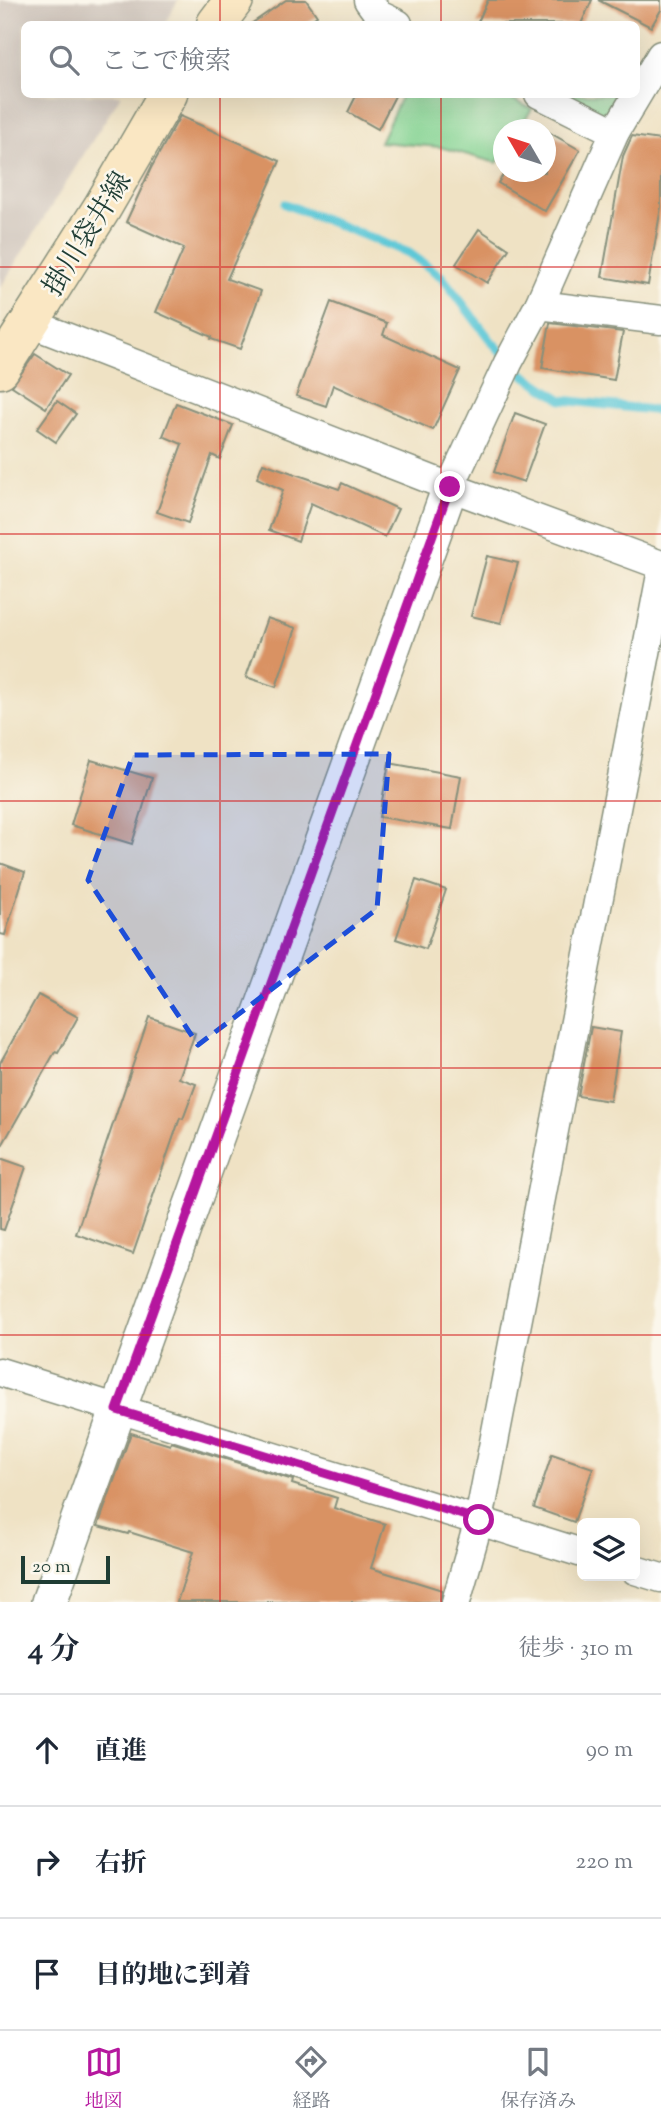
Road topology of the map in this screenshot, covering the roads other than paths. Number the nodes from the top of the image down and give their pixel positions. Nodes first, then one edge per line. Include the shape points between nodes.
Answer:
1 (234, 0) edge
2 (368, 0) edge
3 (218, 21) edge
4 (392, 21) edge
5 (661, 55) edge
6 (640, 90) edge
7 (167, 98) edge
8 (548, 98) edge
9 (635, 98) edge
10 (615, 132) junction
11 (539, 305) junction
12 (661, 320) edge
13 (30, 323) junction
14 (0, 369) edge
15 (450, 487) junction
16 (661, 565) edge
17 (661, 575) edge
18 (0, 1372) edge
19 (117, 1410) junction
20 (479, 1520) junction
21 (577, 1551) edge
22 (640, 1572) edge
23 (661, 1578) edge
24 (49, 1602) edge
25 (456, 1602) edge

1 - 3 main road
2 - 4 street via 379,15
5 - 6 street
7 - 13 main road, 掛川袋井線
8 - 10 street
9 - 10 street
10 - 11 street
11 - 12 street
11 - 15 street
13 - 14 main road, 掛川袋井線
13 - 15 street
15 - 16 street
15 - 19 street
17 - 20 street
18 - 19 street
19 - 20 street
19 - 24 street
20 - 21 street
20 - 25 street
22 - 23 street

